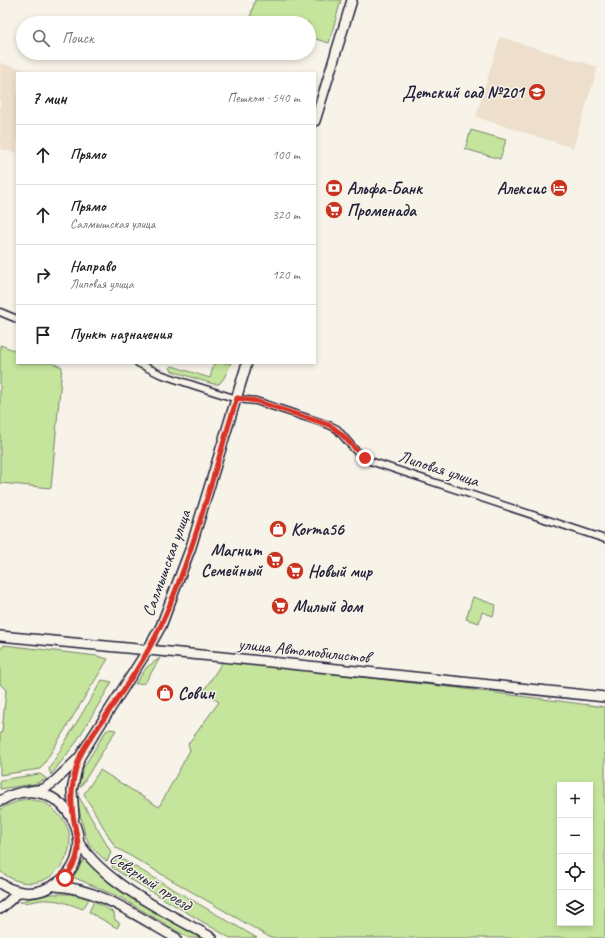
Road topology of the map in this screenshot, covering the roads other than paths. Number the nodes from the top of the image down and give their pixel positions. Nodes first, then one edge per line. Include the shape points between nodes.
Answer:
1 (352, 0) edge
2 (316, 118) edge
3 (0, 312) edge
4 (16, 319) edge
5 (140, 364) edge
6 (247, 364) edge
7 (237, 398) junction
8 (605, 538) edge
9 (0, 636) edge
10 (147, 651) junction
11 (605, 697) edge
12 (79, 758) junction
13 (30, 791) junction
14 (4, 796) edge
15 (0, 801) edge
16 (75, 820) junction
17 (80, 843) junction
18 (0, 883) edge
19 (55, 886) junction
20 (19, 892) junction
21 (0, 909) edge
22 (176, 938) edge
23 (212, 938) edge

1 - 2 main road
3 - 4 street
5 - 7 street, Липовая улица via 160,374
6 - 7 main road, Салмышская улица
7 - 8 street, Липовая улица via 256,401 329,425 337,429 354,450 370,461
7 - 10 main road, Салмышская улица via 186,564 161,626
9 - 10 main road, улица Автомобилистов
10 - 11 main road, улица Автомобилистов
10 - 12 main road, Салмышская улица
12 - 13 main road via 56,781 44,789
12 - 16 main road via 72,790
13 - 14 main road
13 - 16 main road via 48,795 64,806
14 - 15 main road
16 - 17 main road
17 - 19 main road via 73,868
17 - 23 main road, Северный проезд via 88,857 106,873
18 - 20 main road
19 - 20 main road via 37,892
19 - 22 main road, Северный проезд via 73,887 94,893
20 - 21 main road

